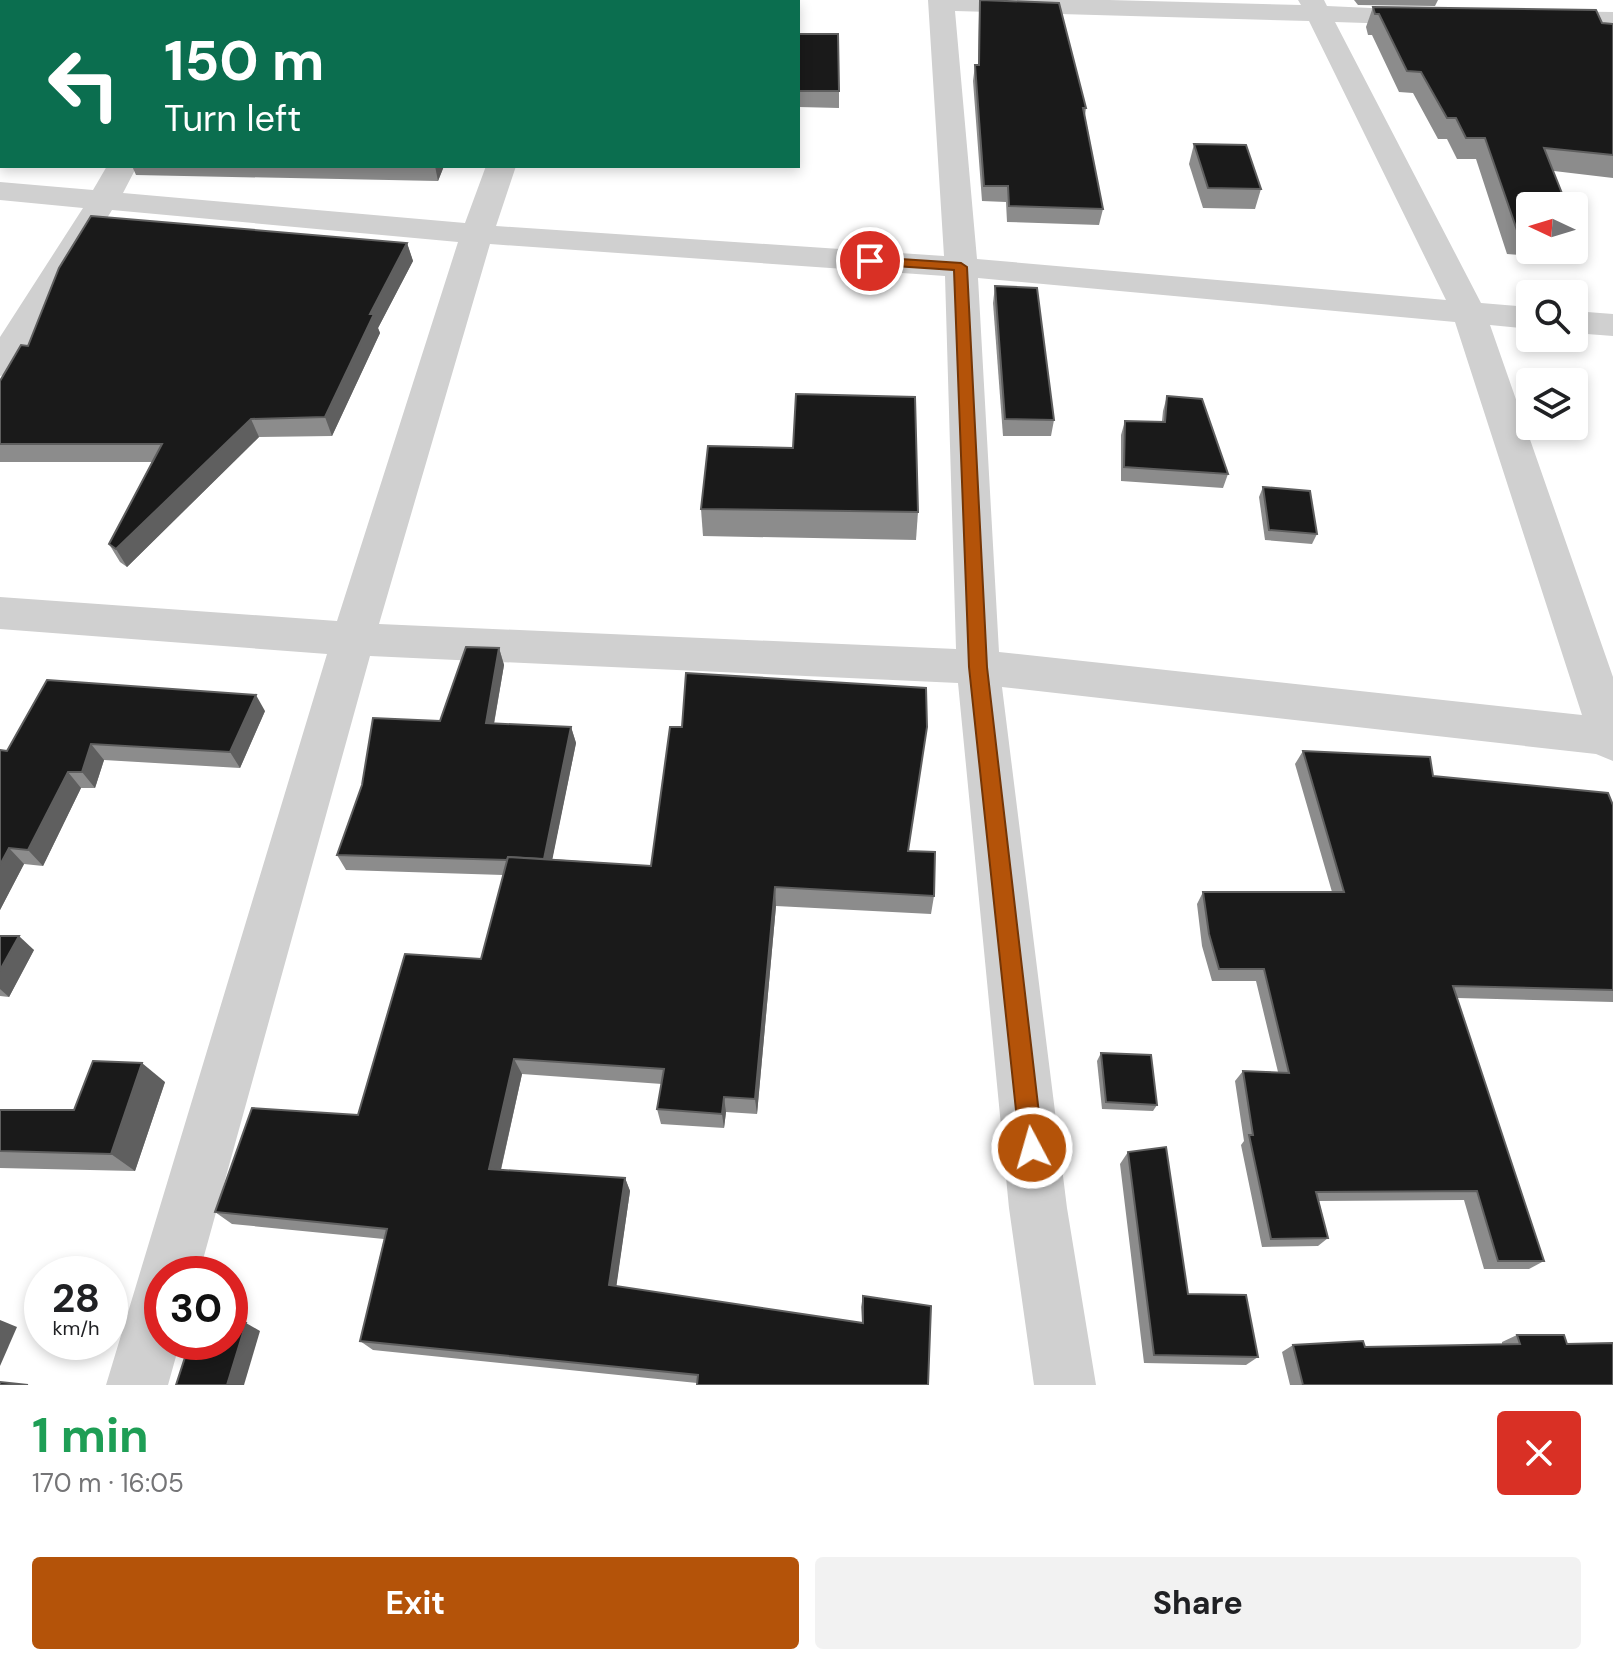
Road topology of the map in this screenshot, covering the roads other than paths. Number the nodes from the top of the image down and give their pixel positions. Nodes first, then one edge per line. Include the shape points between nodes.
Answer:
1 (942, 2) edge
2 (1316, 8) edge
3 (1459, 18) edge
4 (1521, 18) edge
5 (1613, 20) edge
6 (121, 168) edge
7 (500, 168) edge
8 (0, 191) edge
9 (104, 199) junction
10 (477, 234) junction
11 (961, 267) junction
12 (1469, 313) junction
13 (1516, 317) edge
14 (1588, 323) edge
15 (1613, 325) edge
16 (0, 365) edge
17 (0, 613) edge
18 (353, 639) junction
19 (978, 667) junction
20 (1612, 739) edge
21 (174, 1256) edge
22 (144, 1360) edge
23 (137, 1385) edge
24 (1065, 1385) edge

1 - 2 street
1 - 11 street
2 - 3 street
2 - 12 street
4 - 5 street
6 - 9 street
7 - 10 street
8 - 9 street
9 - 10 street
9 - 16 street
10 - 11 street
10 - 18 street
11 - 12 street
11 - 19 street
12 - 13 street
12 - 20 street
14 - 15 street
17 - 18 street
18 - 19 street
18 - 21 street
19 - 20 street
19 - 24 street via 1038,1208
22 - 23 street

